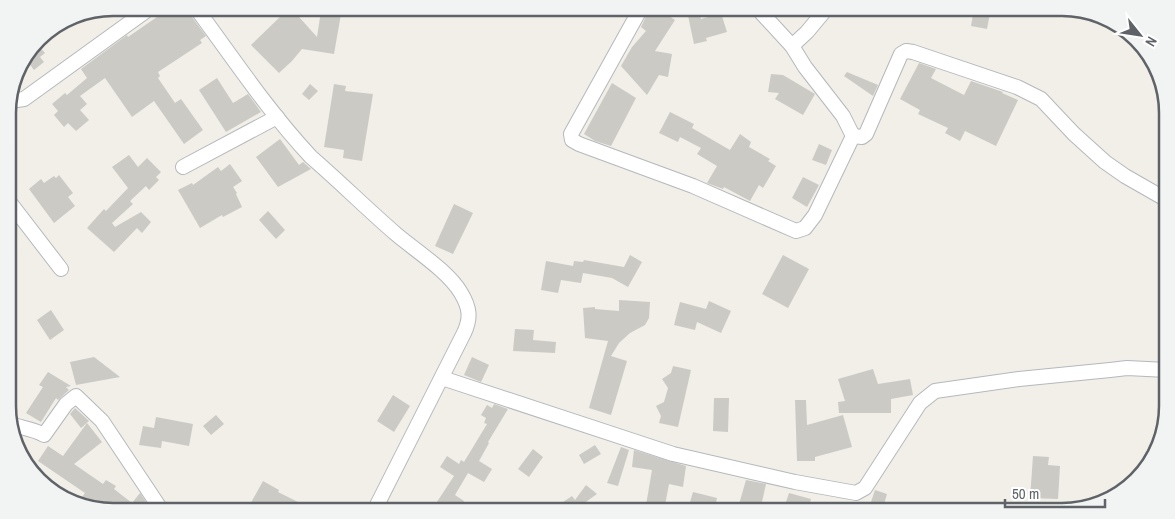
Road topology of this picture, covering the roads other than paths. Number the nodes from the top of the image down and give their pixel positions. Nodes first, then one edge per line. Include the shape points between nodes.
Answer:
1 (139, 16) edge
2 (202, 16) edge
3 (637, 16) edge
4 (764, 16) edge
5 (820, 16) edge
6 (792, 46) junction
7 (17, 100) edge
8 (277, 116) junction
9 (853, 136) junction
10 (183, 167) dead end
11 (1159, 195) edge
12 (16, 210) edge
13 (61, 269) dead end
14 (1159, 370) edge
15 (442, 378) junction
16 (19, 427) edge
17 (156, 503) edge
18 (379, 503) edge

1 - 7 street via 24,99
2 - 8 street
3 - 9 street via 571,134 575,142 693,186 796,230 805,228 815,215
4 - 6 street
5 - 6 street
6 - 9 street via 843,116
8 - 10 street
8 - 15 street via 311,157 447,276 461,293 468,307 469,323
9 - 11 street via 866,134 901,54 913,52 1031,93 1105,162
12 - 13 street
14 - 15 street via 1127,368 935,391 920,403 865,488 856,493 673,454
15 - 18 street
16 - 17 street via 44,435 66,404 76,396 102,421

